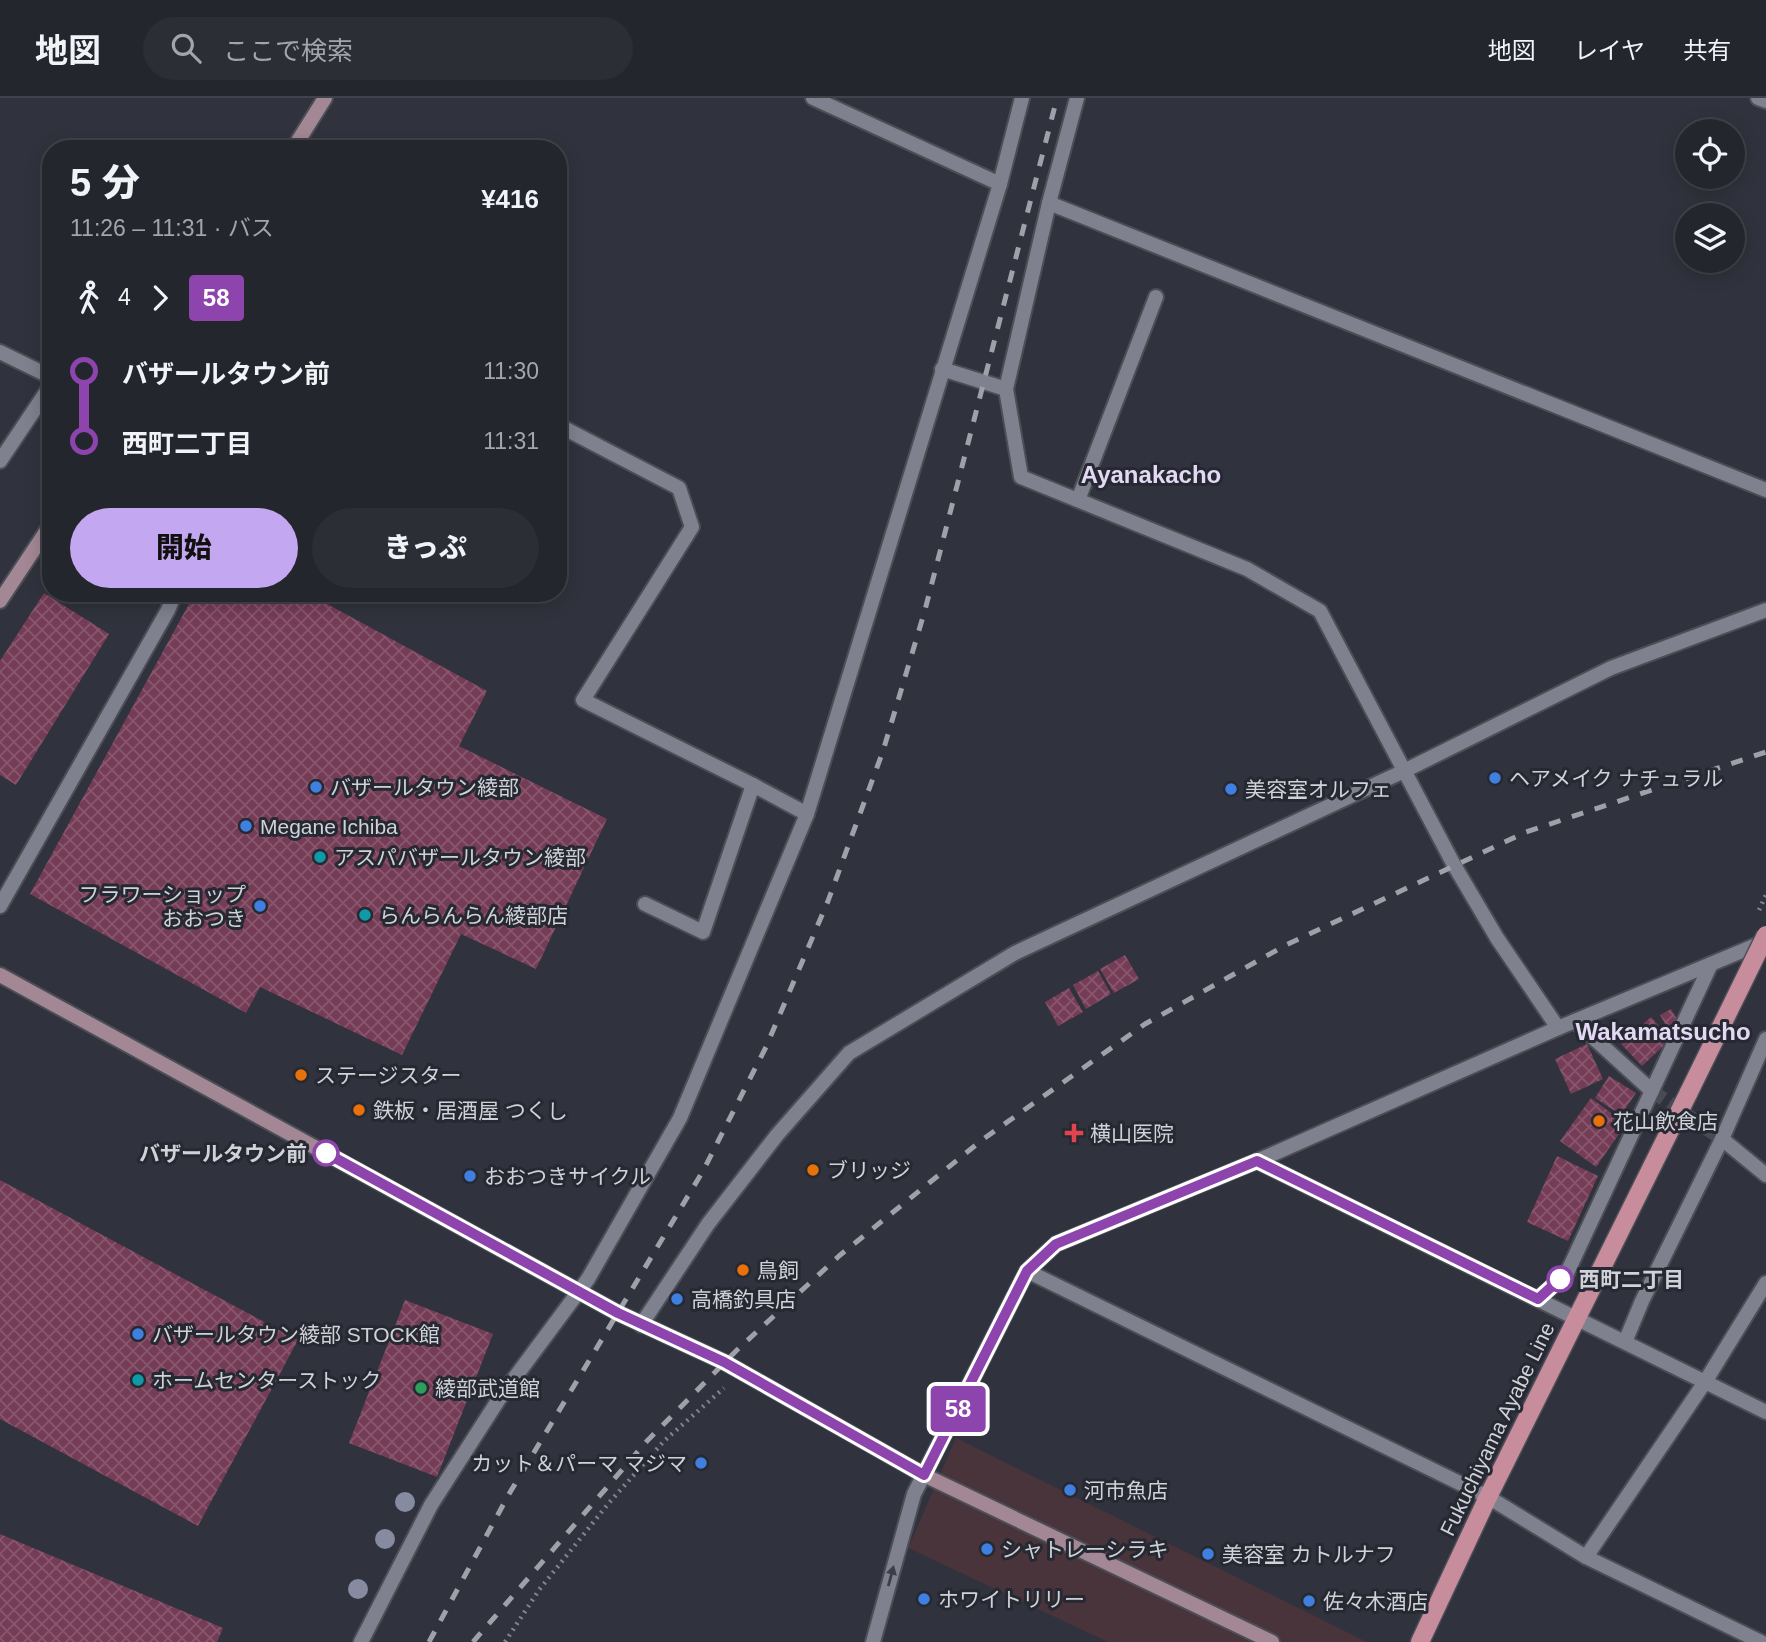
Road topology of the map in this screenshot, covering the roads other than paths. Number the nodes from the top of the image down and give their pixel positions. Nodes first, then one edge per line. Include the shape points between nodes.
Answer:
1 (325, 98) edge
2 (813, 98) edge
3 (1022, 98) edge
4 (1077, 98) edge
5 (1758, 98) edge
6 (1766, 101) edge
7 (299, 140) edge
8 (1000, 184) junction
9 (1049, 203) junction
10 (1156, 297) dead end
11 (0, 352) edge
12 (942, 369) junction
13 (42, 373) edge
14 (1006, 389) junction
15 (42, 398) edge
16 (567, 430) edge
17 (0, 461) edge
18 (1766, 489) edge
19 (1078, 500) junction
20 (42, 538) edge
21 (0, 601) edge
22 (171, 602) edge
23 (1766, 610) edge
24 (1404, 771) junction
25 (752, 785) junction
26 (807, 814) junction
27 (645, 904) dead end
28 (0, 906) edge
29 (1766, 935) edge
30 (1766, 941) edge
31 (1712, 964) junction
32 (0, 975) edge
33 (1575, 1021) junction
34 (1558, 1028) junction
35 (1766, 1039) edge
36 (1652, 1091) junction
37 (1722, 1139) junction
38 (1257, 1161) junction
39 (1766, 1175) edge
40 (1027, 1271) junction
41 (1766, 1283) edge
42 (579, 1291) junction
43 (1538, 1299) junction
44 (1576, 1318) junction
45 (641, 1325) junction
46 (1625, 1342) junction
47 (1705, 1382) junction
48 (1766, 1412) edge
49 (924, 1475) junction
50 (1488, 1497) junction
51 (1586, 1557) junction
52 (361, 1642) edge
53 (873, 1642) edge
54 (1272, 1642) edge
55 (1420, 1642) edge
56 (1761, 1642) edge

1 - 7 street
2 - 8 street
3 - 8 street
4 - 9 street
5 - 6 street
8 - 12 street
9 - 14 street
9 - 18 street
10 - 19 street
11 - 13 street
12 - 14 street
12 - 26 street
14 - 19 street via 1021,477
15 - 17 street
16 - 25 street via 679,488 692,527 583,700
19 - 24 street via 1247,569 1320,611
20 - 21 street
22 - 28 street
23 - 24 street via 1611,668
24 - 34 street via 1497,937
24 - 45 street via 1015,953 849,1053 708,1224
25 - 26 street
25 - 27 street via 703,932
26 - 42 street via 680,1118
29 - 44 main road, Fukuchiyama Ayabe Line, bridge
30 - 31 street
31 - 33 street
31 - 36 street
32 - 42 street
33 - 34 street
33 - 36 street
34 - 38 street
35 - 37 street
36 - 43 street via 1567,1273
37 - 39 street
37 - 46 street
38 - 40 street via 1056,1244
38 - 43 street
40 - 49 street
40 - 50 street
41 - 47 street
42 - 45 street
42 - 52 street via 499,1399 431,1505
43 - 44 street
44 - 46 street
44 - 50 main road, Fukuchiyama Ayabe Line
45 - 49 street via 724,1362
46 - 47 street
47 - 48 street
47 - 51 street
53 -> 49 street via 914,1494
49 - 54 street
50 - 51 street
50 - 55 main road, Fukuchiyama Ayabe Line
51 - 56 street

